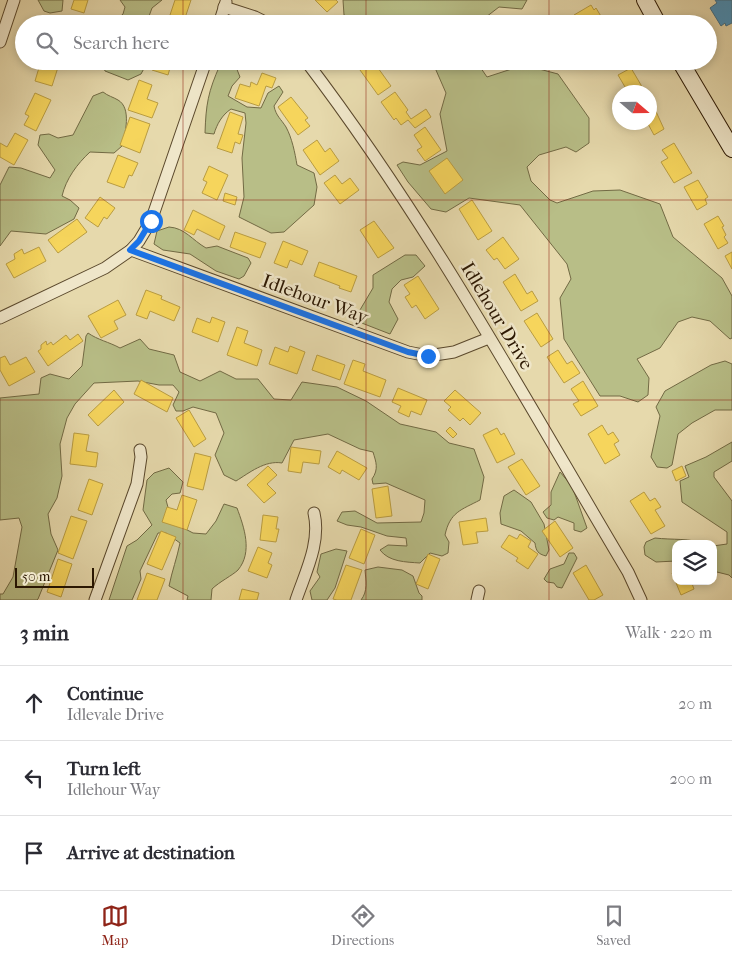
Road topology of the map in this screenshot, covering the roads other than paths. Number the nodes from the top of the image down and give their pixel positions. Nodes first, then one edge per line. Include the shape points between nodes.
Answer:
1 (14, 0) edge
2 (645, 0) edge
3 (225, 4) edge
4 (250, 15) edge
5 (653, 15) edge
6 (0, 42) edge
7 (203, 70) edge
8 (313, 70) edge
9 (685, 70) edge
10 (732, 149) edge
11 (130, 250) junction
12 (0, 318) edge
13 (489, 338) junction
14 (140, 450) dead end
15 (314, 514) dead end
16 (95, 600) edge
17 (296, 600) edge
18 (641, 600) edge

1 - 6 street
2 - 5 street
3 - 4 street
7 - 11 street via 151,221
8 - 13 street, Idlehour Drive via 444,262
9 - 10 street
11 - 12 street via 105,268
11 - 13 street, Idlehour Way via 408,352 428,356 454,352
13 - 18 street, Idlehour Drive via 628,572
14 - 16 street via 137,484
15 - 17 street via 314,547

